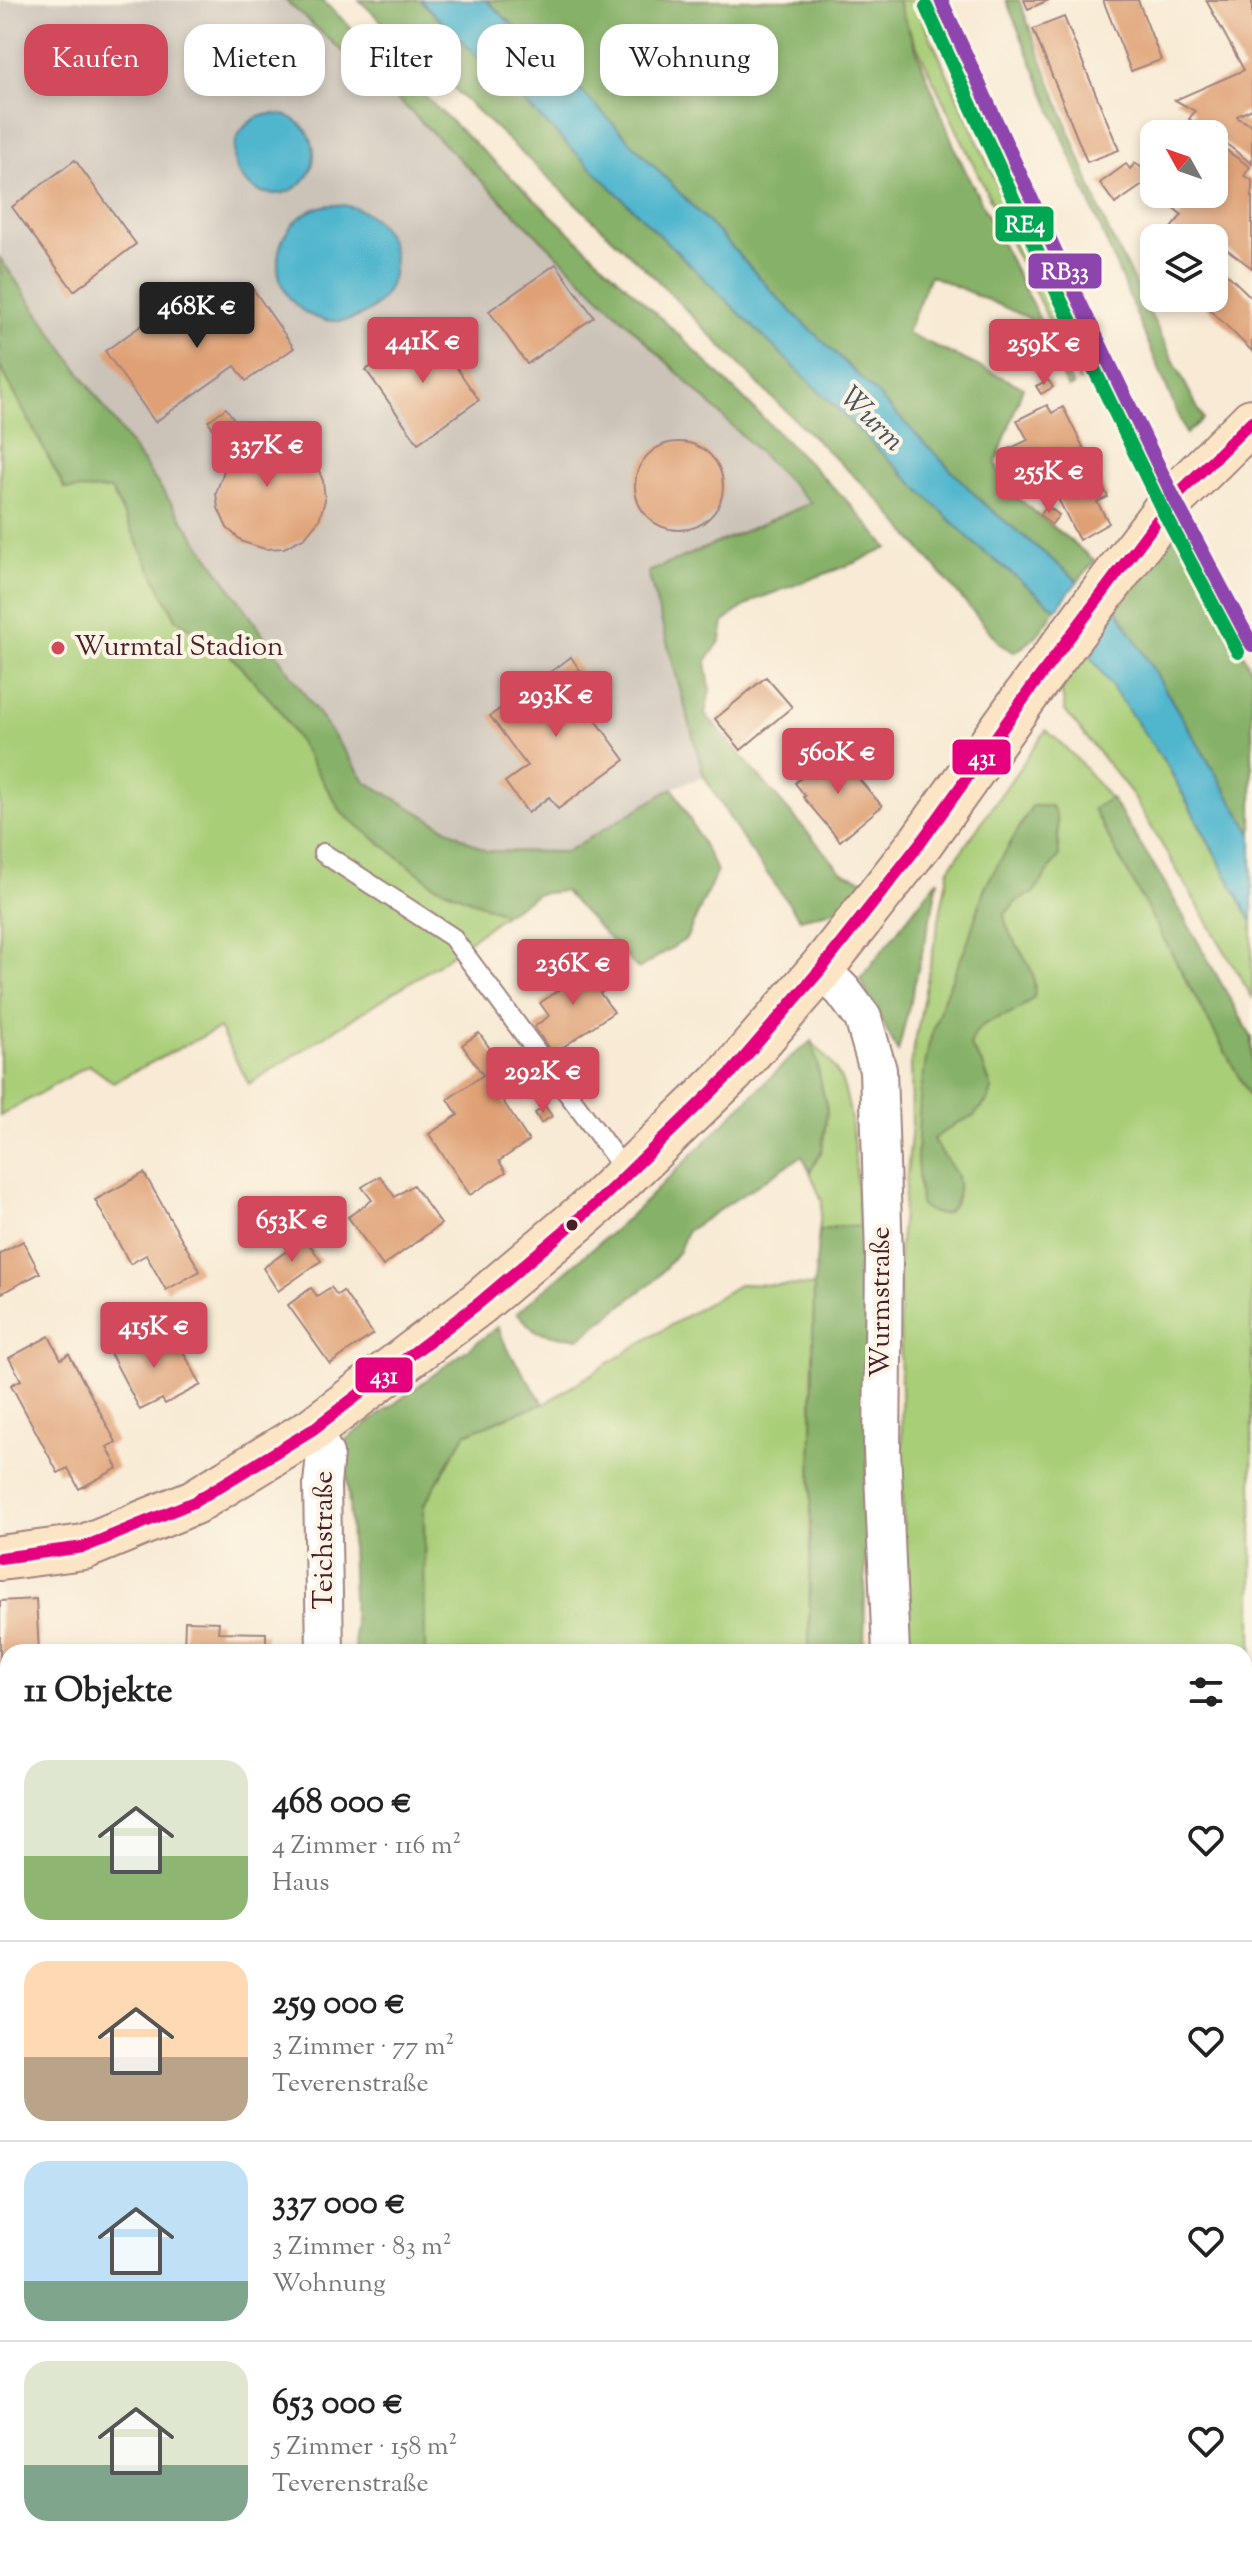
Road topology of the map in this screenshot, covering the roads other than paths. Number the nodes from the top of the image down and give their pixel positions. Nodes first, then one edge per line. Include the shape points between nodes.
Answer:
1 (1252, 421) edge
2 (323, 853) dead end
3 (821, 969) junction
4 (626, 1172) junction
5 (312, 1430) junction
6 (0, 1558) edge
7 (325, 1644) edge
8 (891, 1644) edge

1 - 3 street via 1154,525
2 - 4 lane via 452,937
3 - 4 street via 732,1072
3 - 8 street, Wurmstraße via 863,1018 878,1070 884,1256 882,1450
4 - 5 street via 485,1299
5 - 6 street via 194,1502 84,1547
5 - 7 street, Teichstraße via 325,1454

